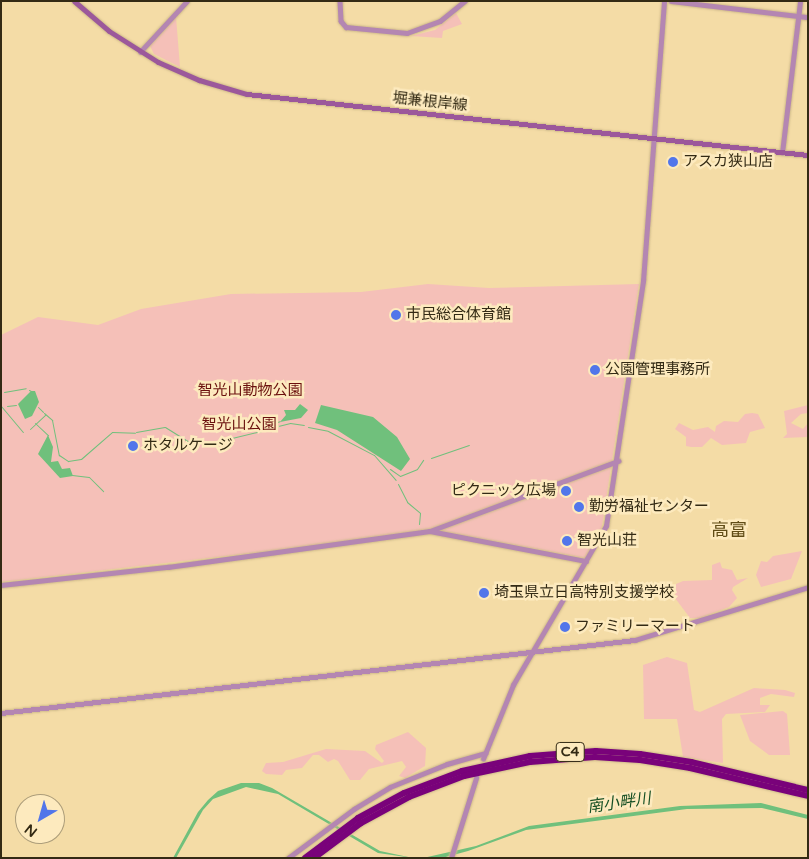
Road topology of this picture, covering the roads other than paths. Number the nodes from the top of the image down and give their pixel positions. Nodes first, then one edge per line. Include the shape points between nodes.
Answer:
1 (74, 1) edge
2 (186, 1) edge
3 (340, 1) edge
4 (465, 1) edge
5 (664, 1) edge
6 (671, 1) edge
7 (800, 1) edge
8 (798, 16) junction
9 (808, 17) edge
10 (140, 52) junction
11 (654, 139) junction
12 (782, 153) junction
13 (808, 155) edge
14 (618, 461) junction
15 (430, 531) junction
16 (586, 561) junction
17 (1, 585) edge
18 (808, 587) edge
19 (532, 650) junction
20 (1, 713) edge
21 (476, 778) dead end
22 (808, 790) edge
23 (808, 796) edge
24 (346, 829) junction
25 (336, 836) junction
26 (288, 858) edge
27 (305, 858) edge
28 (314, 858) edge
29 (451, 858) edge

1 - 10 main road, 堀兼根岸線
2 - 10 street
3 - 4 street via 341,21 346,27 407,32 430,26
5 - 11 street
6 - 8 street
7 - 8 street
8 - 9 street
8 - 12 street
10 - 11 main road, 堀兼根岸線 via 199,80 263,97
11 - 12 main road, 堀兼根岸線
11 - 14 street via 643,281
12 - 13 main road, 堀兼根岸線
14 - 15 street
14 - 16 street via 605,532
15 - 16 street
15 - 17 street via 168,567
16 - 19 street
18 - 19 street via 635,640
19 - 20 street
19 - 26 street via 500,710 484,756 447,764 390,787 335,822
21 - 29 street
22 - 24 highway, C4 via 663,758 620,752 563,752 509,759 462,771 404,793
23 - 24 highway, C4 via 662,763 563,758 510,765 464,776 409,797
24 - 25 highway, C4
25 - 27 highway, C4
25 - 28 highway, C4

